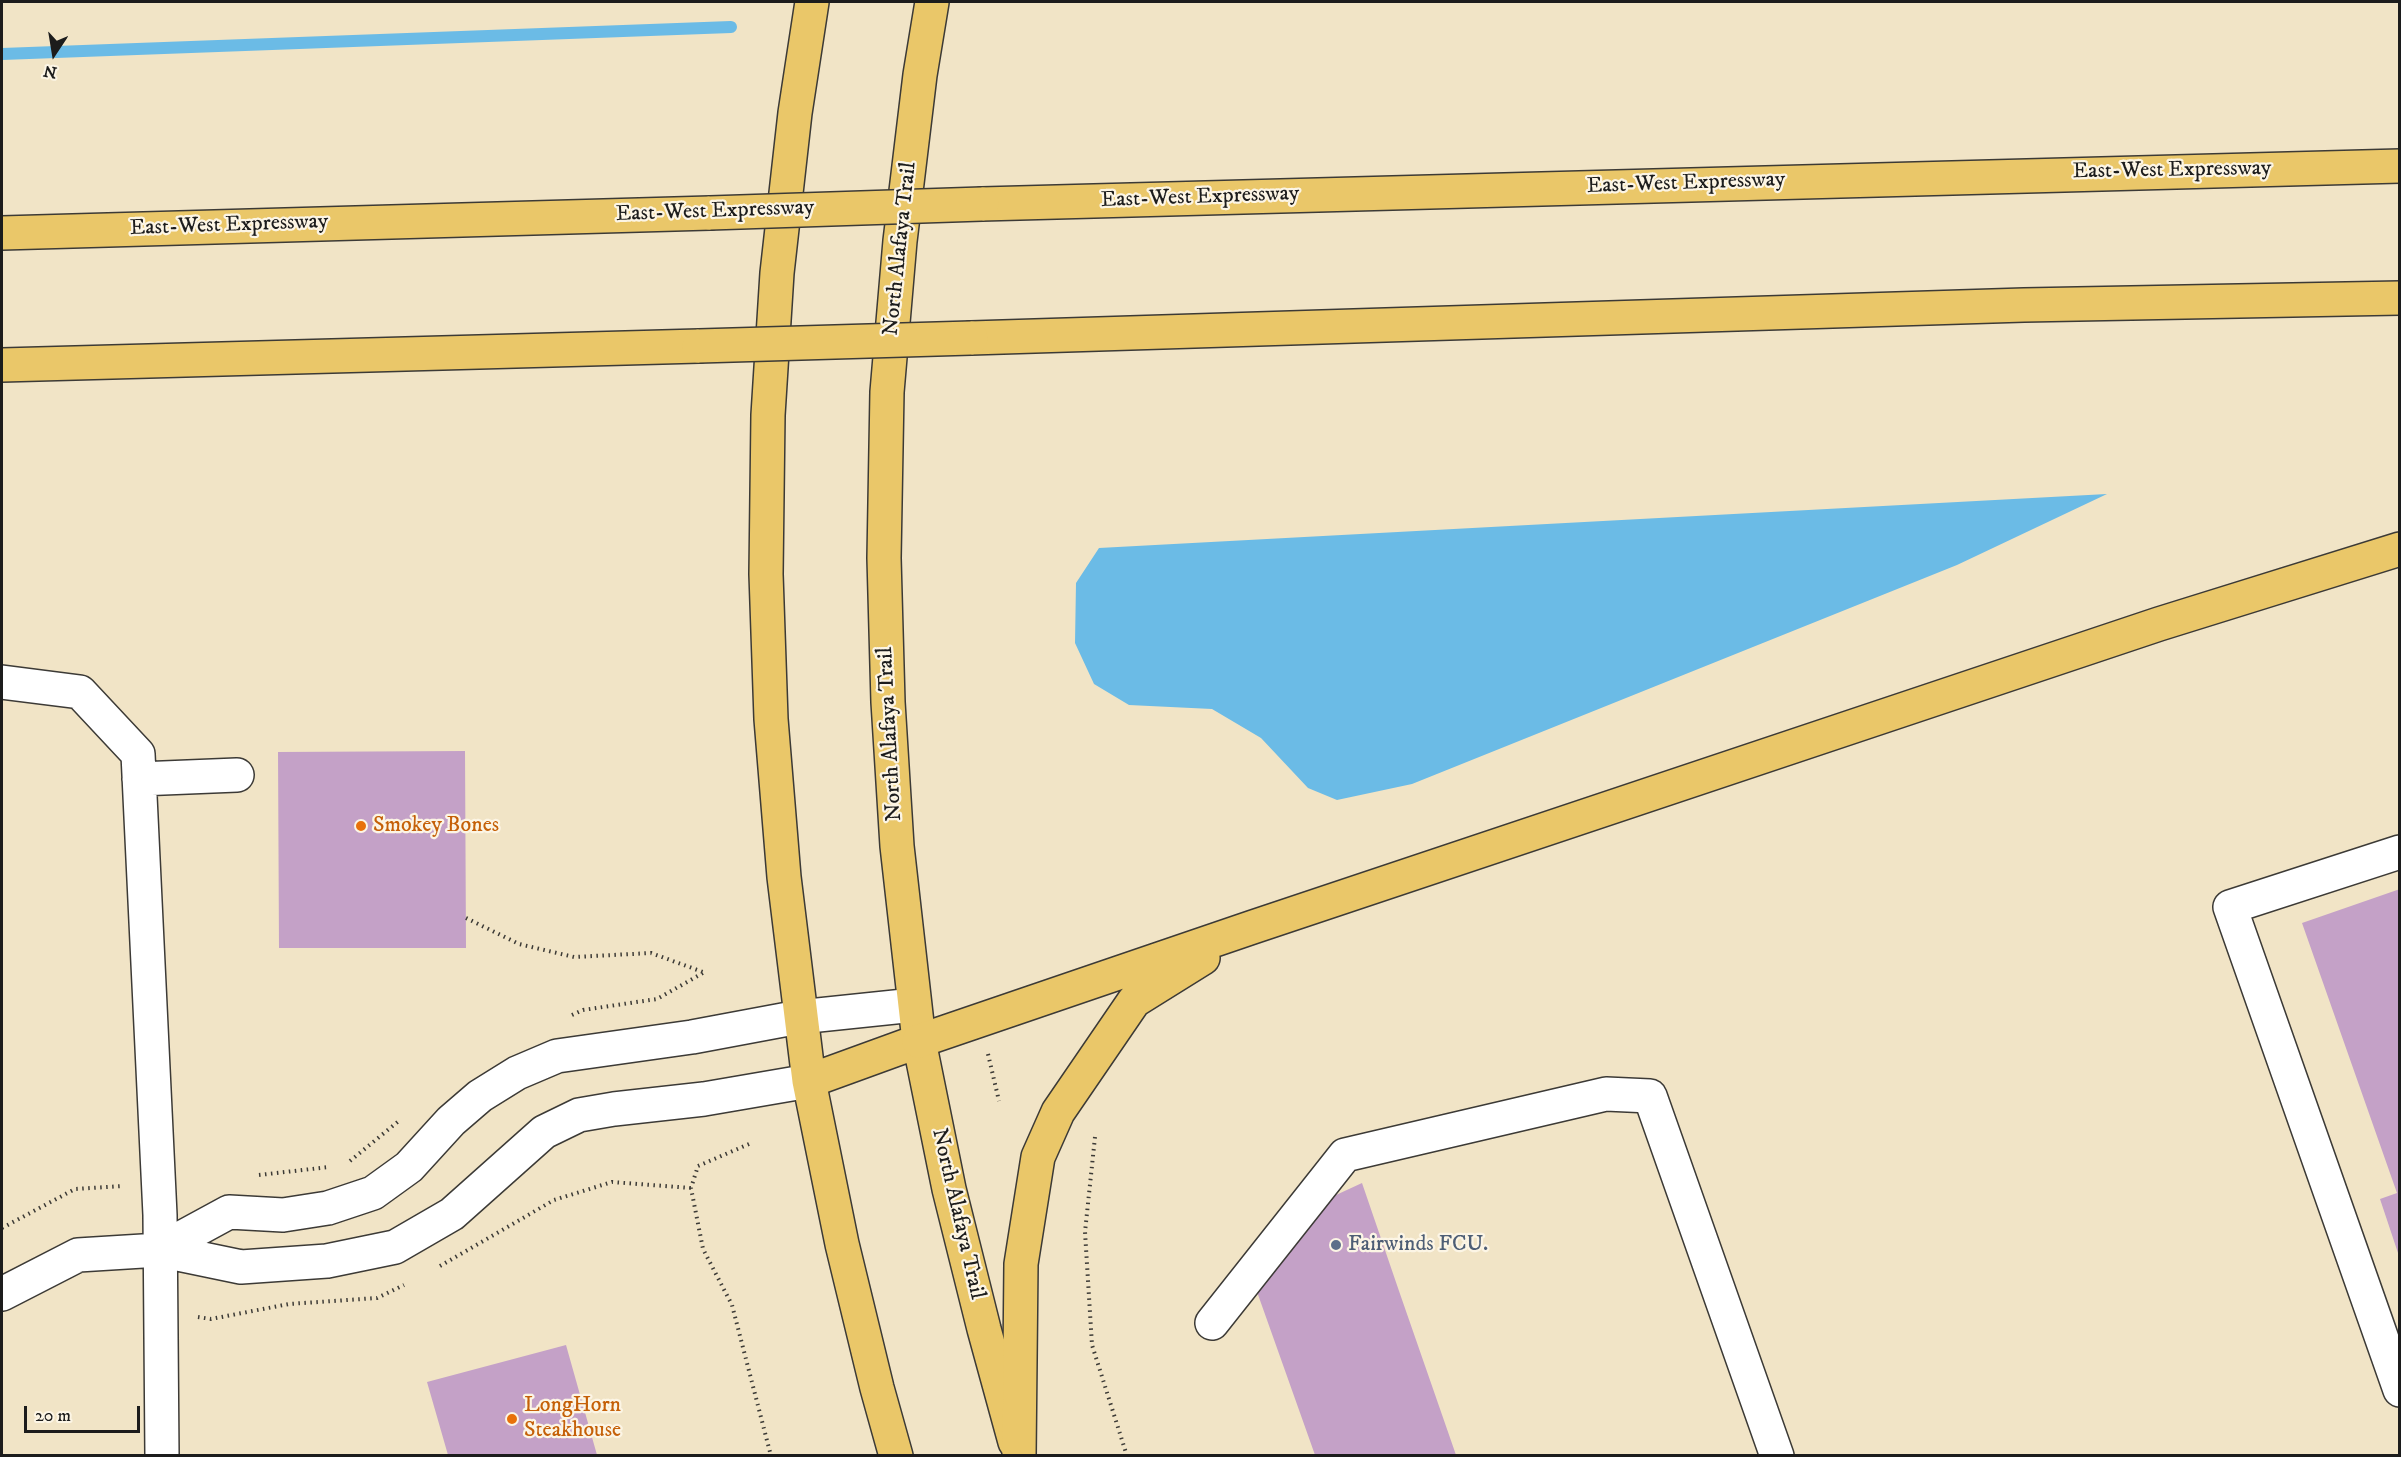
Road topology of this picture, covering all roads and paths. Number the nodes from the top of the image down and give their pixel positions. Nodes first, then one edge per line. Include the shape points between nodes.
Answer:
1 (812, 2) edge
2 (932, 2) edge
3 (2400, 166) edge
4 (2, 233) edge
5 (2400, 298) edge
6 (2, 364) edge
7 (2400, 549) edge
8 (2, 682) edge
9 (237, 775) dead end
10 (139, 779) junction
11 (2400, 852) edge
12 (466, 918) dead end
13 (1253, 927) junction
14 (914, 1005) junction
15 (799, 1017) junction
16 (563, 1020) dead end
17 (919, 1041) junction
18 (987, 1050) dead end
19 (809, 1081) junction
20 (999, 1101) dead end
21 (407, 1114) dead end
22 (1095, 1137) dead end
23 (749, 1144) dead end
24 (345, 1165) dead end
25 (333, 1166) dead end
26 (252, 1176) dead end
27 (159, 1184) junction
28 (2, 1228) edge
29 (159, 1250) junction
30 (2, 1294) edge
31 (1212, 1323) dead end
32 (2400, 1390) edge
33 (162, 1455) edge
34 (771, 1455) edge
35 (896, 1455) edge
36 (1019, 1455) edge
37 (1127, 1455) edge
38 (1777, 1455) edge

1 - 15 main road via 777,273 768,415 766,574 771,719
2 - 14 main road, North Alafaya Trail via 900,242 887,392 884,546 897,846
3 - 4 main road, East-West Expressway, bridge
5 - 6 main road, bridge via 2024,305
7 - 13 main road via 2159,624
8 - 10 street via 80,692 138,754
9 - 10 street
10 - 27 street
11 - 32 street via 2230,907
12 - 16 path via 519,944 574,957 651,953 703,973 657,999 583,1010
13 - 17 main road
13 - 36 main road via 1134,1001 1058,1112 1038,1157 1021,1264
14 - 15 street
14 - 17 main road, North Alafaya Trail
15 - 19 main road
15 - 29 street via 557,1056 480,1096 409,1167 373,1193 306,1212 229,1212
17 - 19 main road
17 - 36 main road, North Alafaya Trail via 949,1189
18 - 20 path
19 - 29 street via 579,1115 544,1132 452,1214 395,1247 327,1261 242,1267
19 - 35 main road via 842,1244
21 - 24 path
22 - 37 path via 1085,1232 1092,1345
23 - 34 path via 698,1166 691,1188 703,1249 732,1305
25 - 26 path
27 - 28 path via 75,1189
27 - 29 street
29 - 30 street via 78,1254
29 - 33 street
31 - 38 street via 1345,1155 1606,1094 1650,1096

